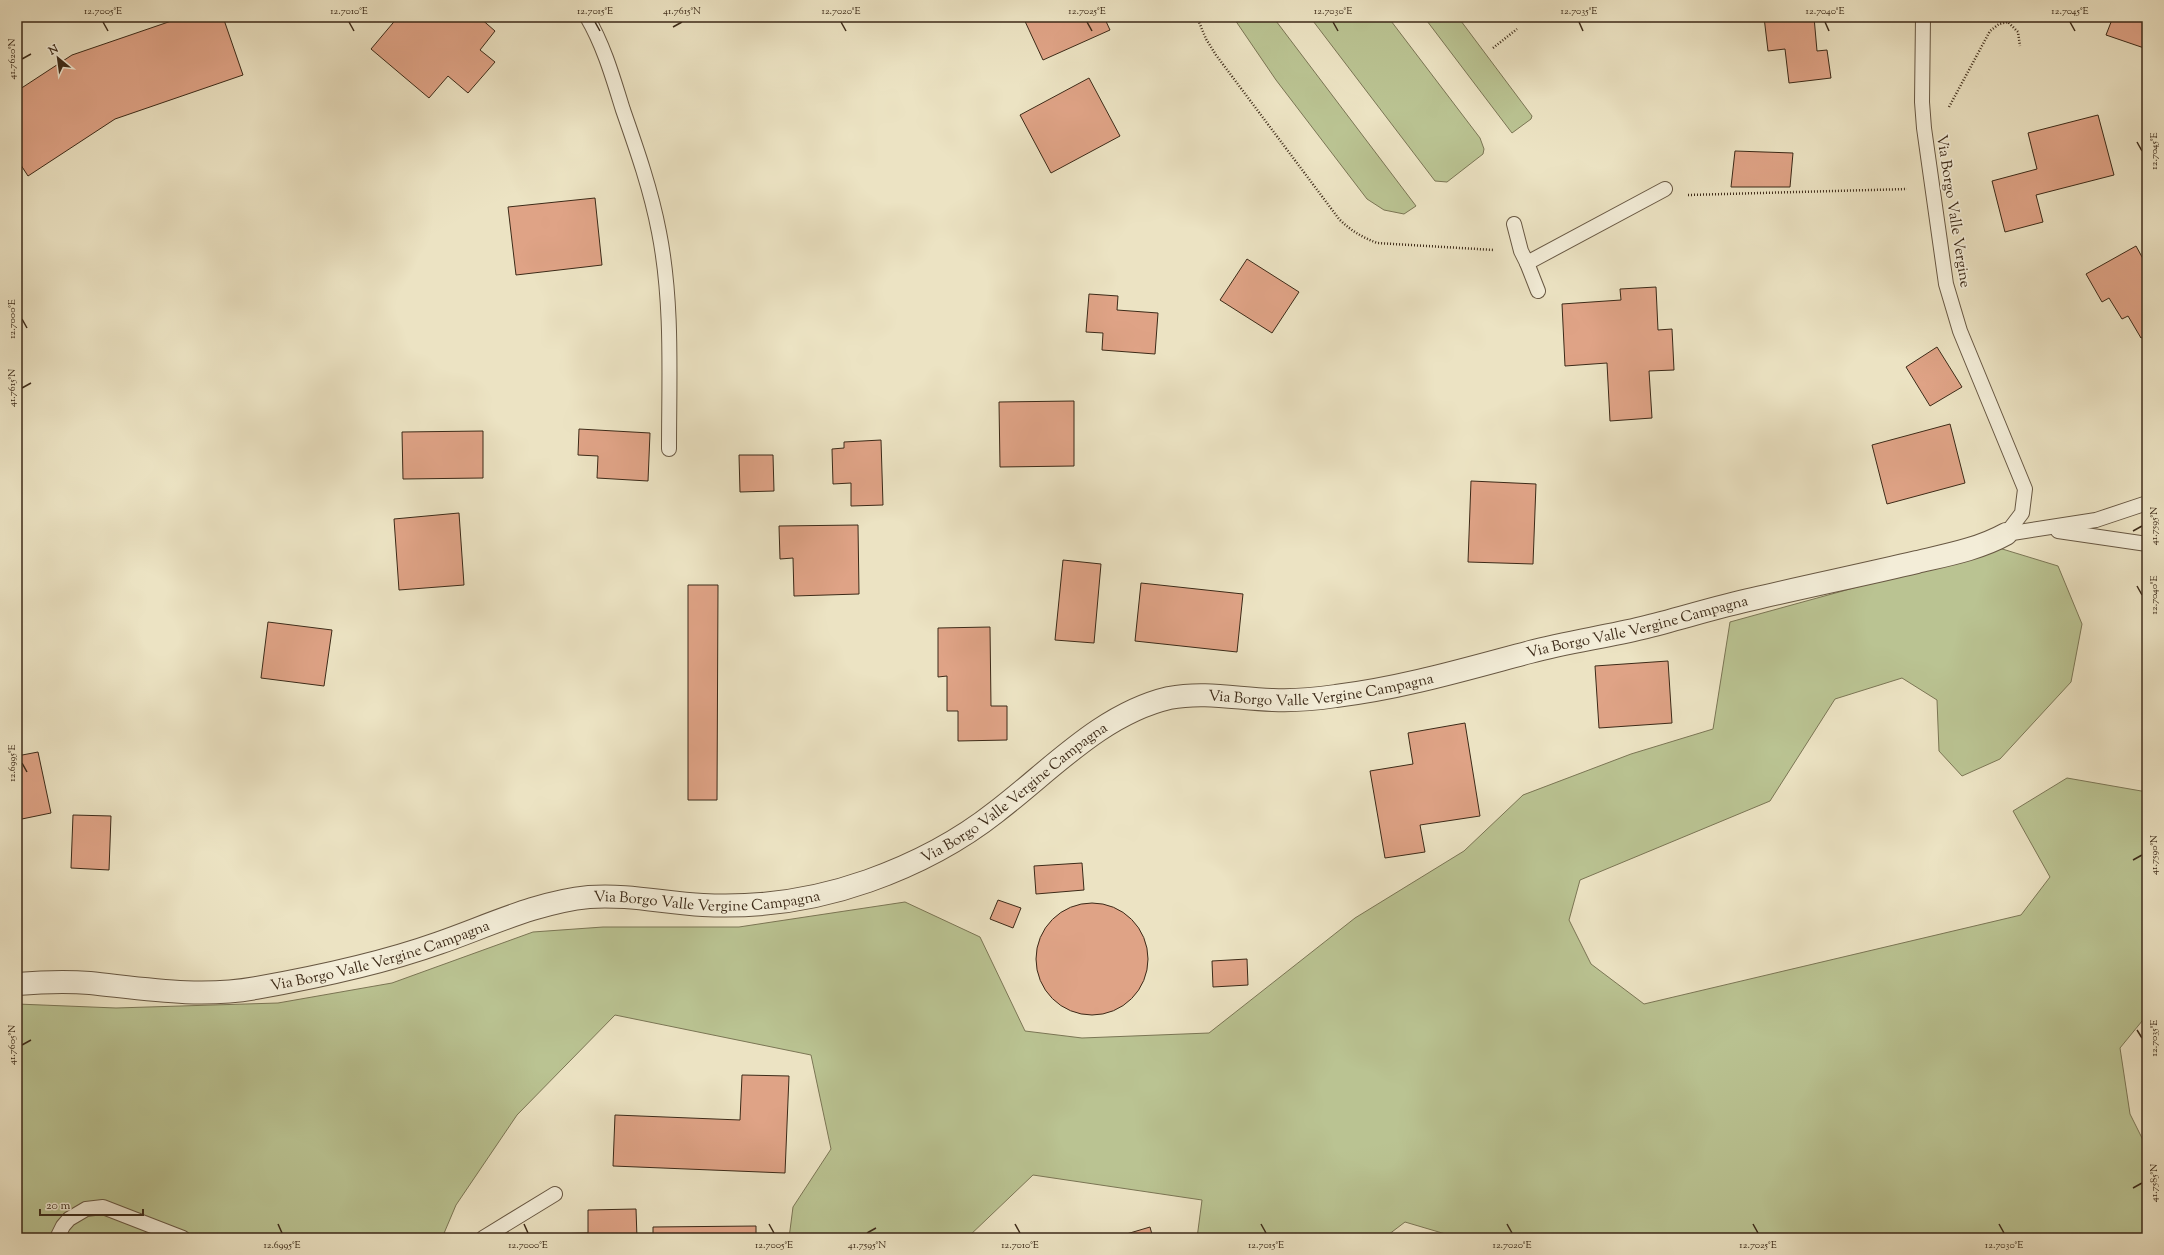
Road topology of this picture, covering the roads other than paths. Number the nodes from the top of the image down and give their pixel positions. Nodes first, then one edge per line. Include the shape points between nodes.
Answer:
1 (587, 17) edge
2 (1923, 17) edge
3 (1665, 189) dead end
4 (1514, 224) dead end
5 (1527, 263) junction
6 (1538, 291) dead end
7 (669, 449) dead end
8 (2147, 503) edge
9 (2046, 529) junction
10 (2006, 534) junction
11 (2147, 544) edge
12 (17, 984) edge
13 (555, 1194) dead end
14 (57, 1238) edge
15 (183, 1238) edge
16 (483, 1238) edge

1 - 7 lane via 611,72 650,192 659,231 668,291
2 - 10 lane, Via Borgo Valle Vergine via 1923,108 1941,255 1952,306 2025,489 2022,513
3 - 5 lane
4 - 5 lane
5 - 6 lane
8 - 9 lane via 2096,520
9 - 10 lane
9 - 11 lane
10 - 12 street, Via Borgo Valle Vergine Campagna via 1985,544 1940,556 1382,689 1302,699 1277,700 1200,694 1160,701 1138,709 1102,728 990,818 953,842 891,872 829,894 754,905 705,905 611,897 569,900 386,960 319,976 227,992 168,993 73,982
13 - 16 lane
14 - 15 lane via 69,1219 86,1209 98,1208 111,1210

